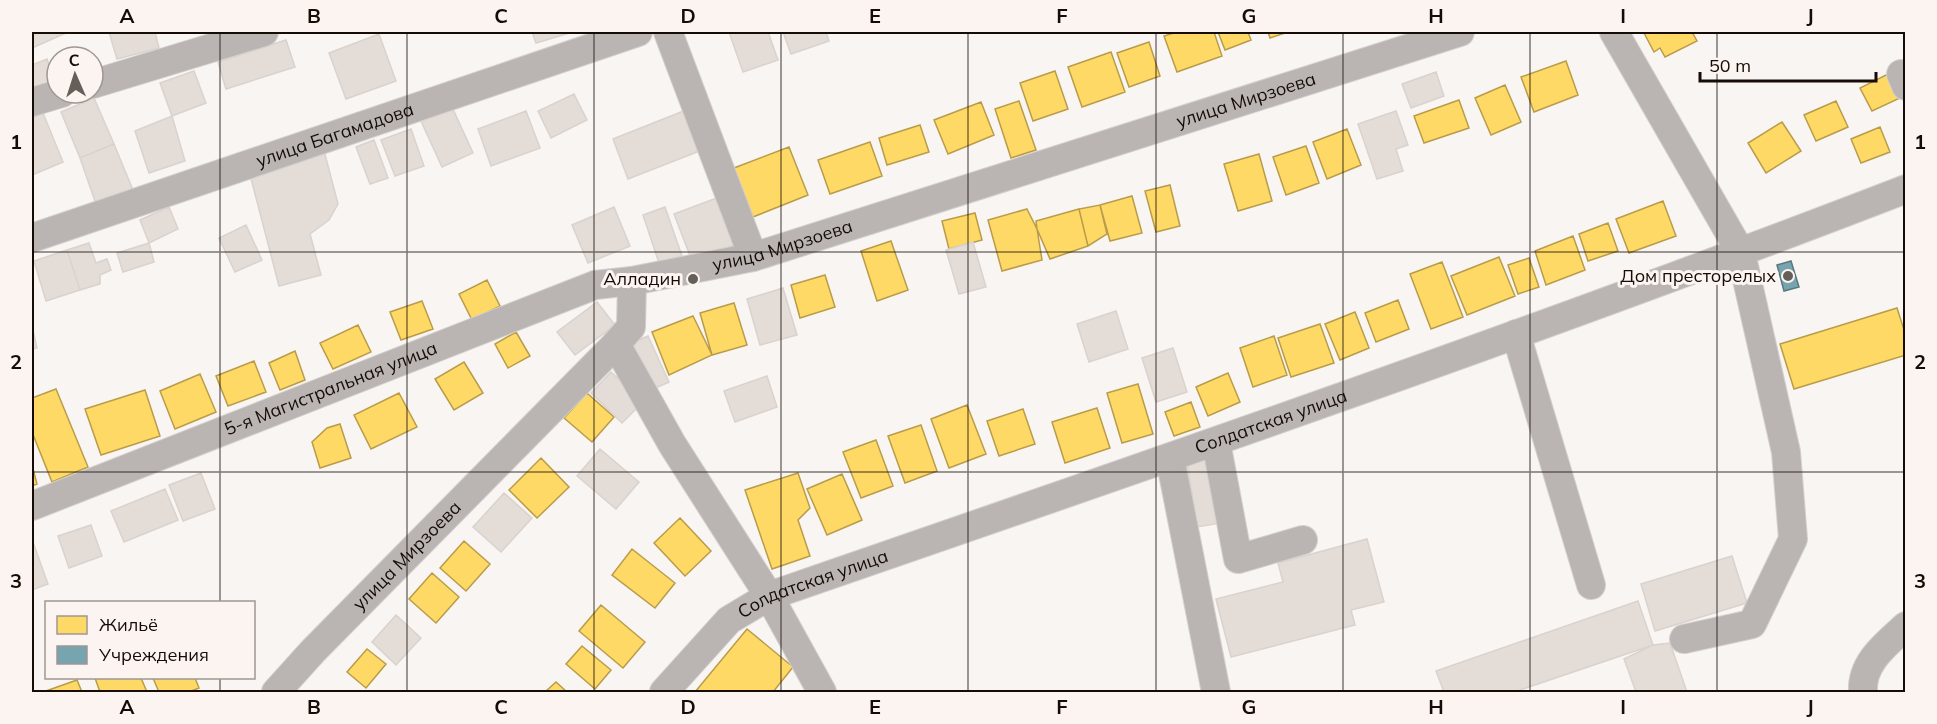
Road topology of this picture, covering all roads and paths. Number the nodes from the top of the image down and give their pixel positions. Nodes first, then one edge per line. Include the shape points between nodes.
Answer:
1 (264, 32) edge
2 (638, 32) edge
3 (668, 32) edge
4 (1460, 32) edge
5 (1614, 32) edge
6 (105, 80) edge
7 (1905, 189) edge
8 (32, 238) edge
9 (1741, 253) junction
10 (753, 257) junction
11 (632, 281) junction
12 (1516, 334) junction
13 (616, 344) junction
14 (1216, 442) junction
15 (1170, 458) junction
16 (32, 506) edge
17 (1303, 540) dead end
18 (1592, 585) dead end
19 (769, 596) junction
20 (1905, 626) edge
21 (1684, 639) dead end
22 (281, 686) edge
23 (255, 693) edge
24 (663, 693) edge
25 (822, 693) edge
26 (1216, 693) edge
27 (1863, 693) edge

1 - 6 street
2 - 8 street, улица Багамадова
3 - 10 street
4 - 10 street, улица Мирзоева
5 - 9 street
7 - 9 street, Солдатская улица
9 - 12 street, Солдатская улица
9 - 21 street via 1786,452 1793,539 1752,624
10 - 11 street, улица Мирзоева
11 - 13 street, улица Мирзоева via 631,327
11 - 16 street, 5-я Магистральная улица via 595,285
12 - 14 street, Солдатская улица
12 - 18 street
13 - 19 street via 672,444
13 - 22 street, улица Мирзоева
14 - 15 street, Солдатская улица
14 - 17 street via 1238,559
15 - 19 street, Солдатская улица
15 - 26 street
19 - 24 street, Солдатская улица via 729,620
19 - 25 street
20 - 27 street via 1872,657
22 - 23 street

